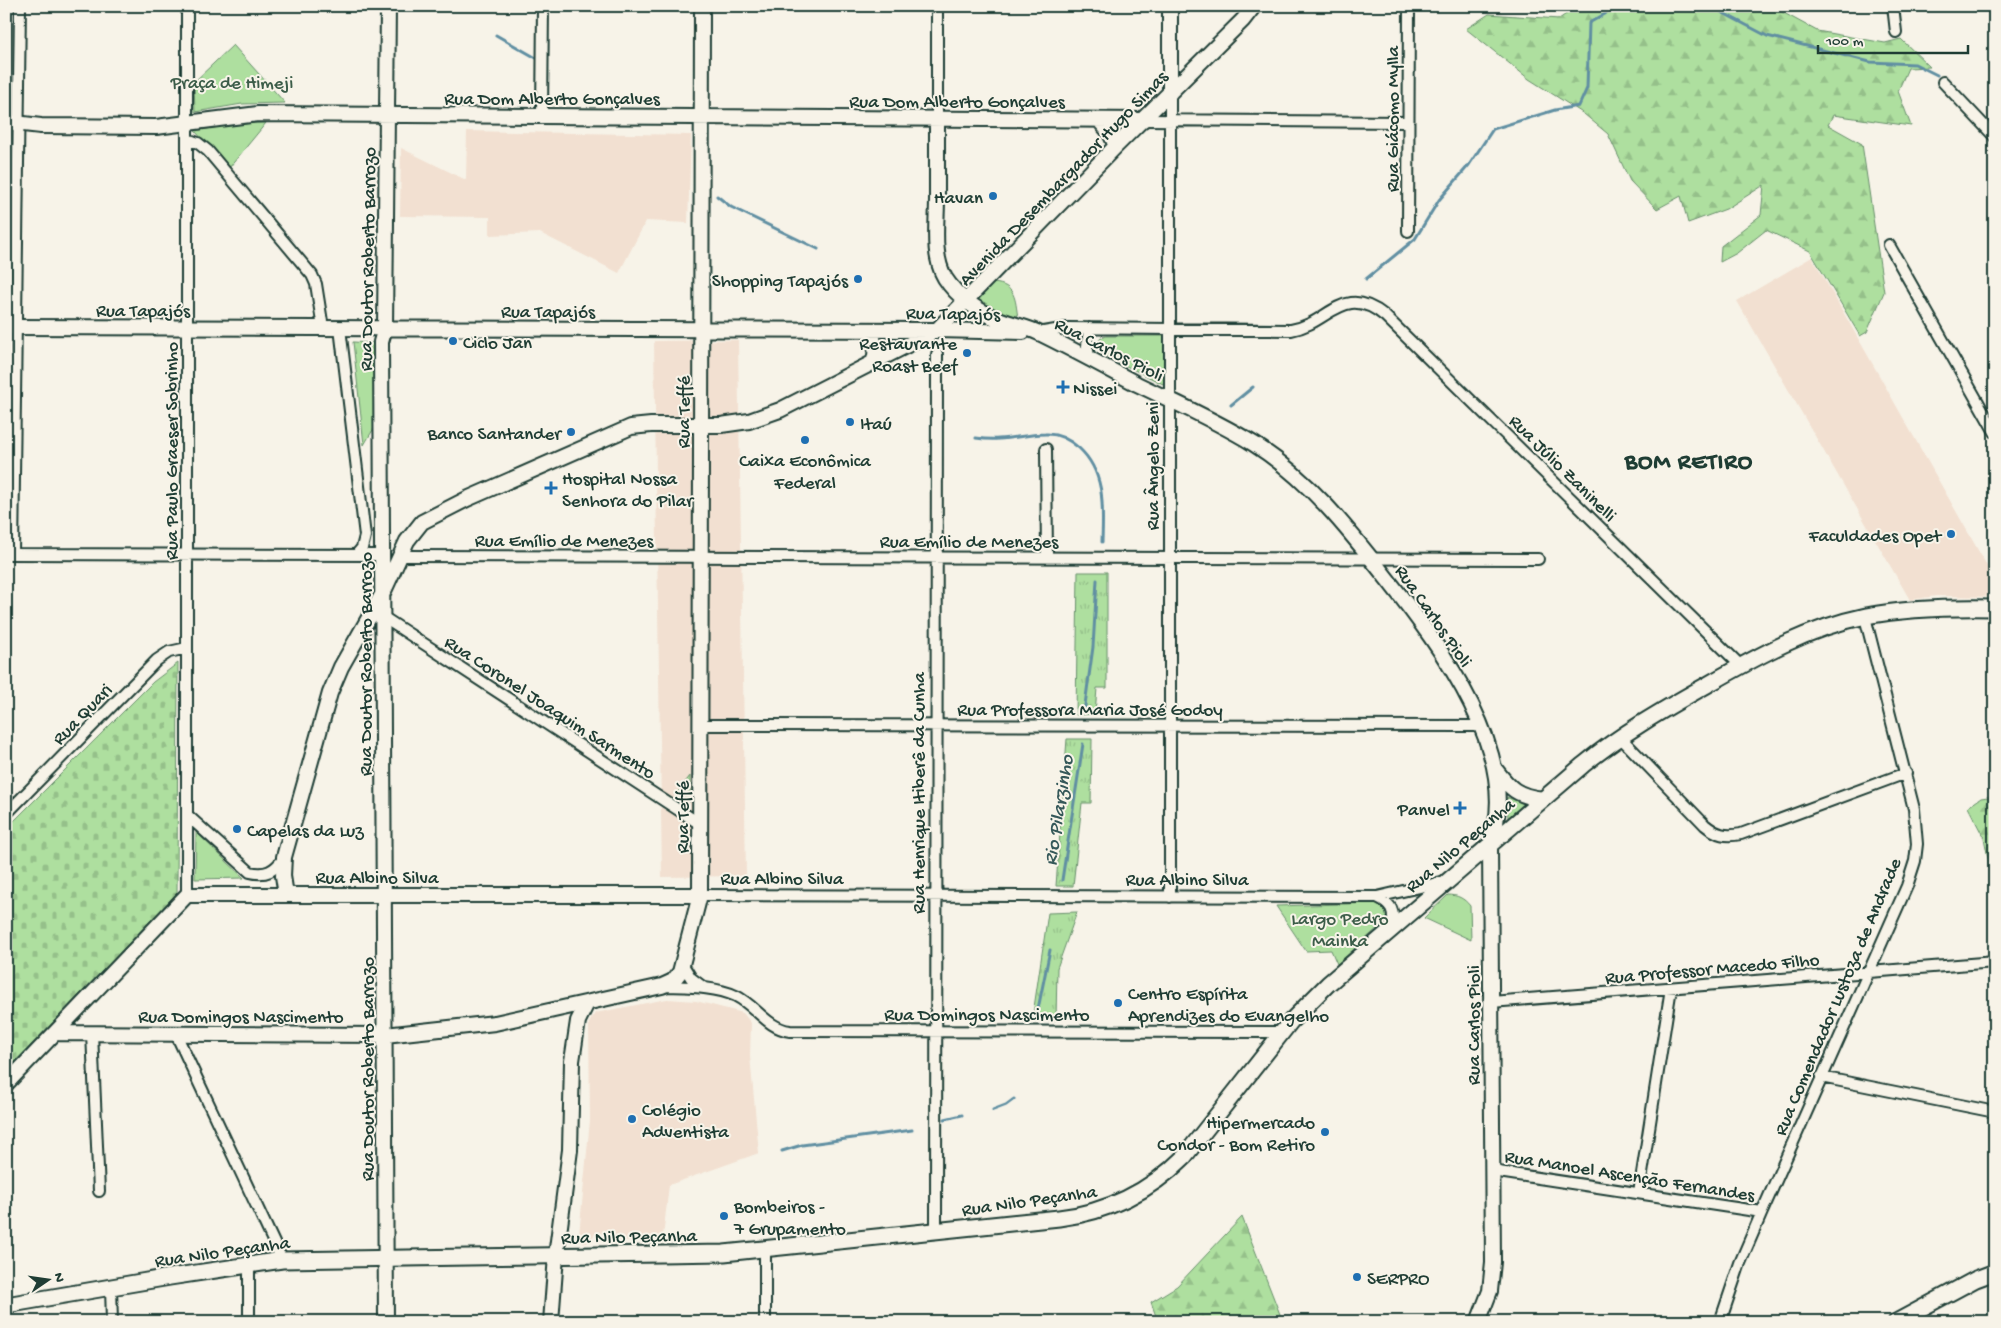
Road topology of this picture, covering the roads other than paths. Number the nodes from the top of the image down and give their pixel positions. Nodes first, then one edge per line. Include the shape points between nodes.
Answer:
1 (20, 6) edge
2 (187, 6) edge
3 (388, 6) edge
4 (543, 6) edge
5 (702, 6) edge
6 (937, 6) edge
7 (1170, 6) edge
8 (1254, 6) edge
9 (1409, 6) edge
10 (1893, 6) edge
11 (1896, 32) dead end
12 (1943, 82) dead end
13 (1170, 93) junction
14 (387, 115) junction
15 (542, 116) junction
16 (701, 117) junction
17 (937, 118) junction
18 (1098, 120) junction
19 (1143, 120) junction
20 (1170, 120) junction
21 (1408, 122) junction
22 (12, 123) edge
23 (187, 123) junction
24 (1995, 138) edge
25 (187, 139) junction
26 (1116, 146) junction
27 (1408, 231) dead end
28 (1889, 245) dead end
29 (967, 301) junction
30 (1356, 303) joint
31 (11, 327) edge
32 (187, 328) junction
33 (322, 328) junction
34 (340, 328) junction
35 (385, 328) junction
36 (1088, 328) junction
37 (1170, 329) junction
38 (701, 330) junction
39 (866, 330) junction
40 (937, 330) junction
41 (1038, 333) junction
42 (937, 354) dead end
43 (1090, 360) junction
44 (873, 363) junction
45 (1170, 400) junction
46 (701, 425) junction
47 (1995, 432) edge
48 (1046, 450) dead end
49 (382, 535) junction
50 (10, 554) edge
51 (187, 555) junction
52 (356, 556) junction
53 (382, 556) junction
54 (400, 556) junction
55 (700, 556) junction
56 (936, 557) junction
57 (1047, 558) junction
58 (1170, 558) junction
59 (1371, 558) junction
60 (1538, 559) dead end
61 (383, 593) junction
62 (1995, 608) edge
63 (383, 617) junction
64 (1864, 617) junction
65 (366, 622) junction
66 (187, 648) junction
67 (1741, 666) junction
68 (700, 725) junction
69 (936, 725) junction
70 (1170, 726) junction
71 (1480, 726) junction
72 (1620, 737) junction
73 (1494, 768) junction
74 (1906, 774) junction
75 (1543, 799) junction
76 (6, 814) edge
77 (187, 815) junction
78 (700, 824) junction
79 (1490, 845) junction
80 (284, 857) junction
81 (1447, 880) junction
82 (187, 895) junction
83 (286, 895) junction
84 (384, 895) junction
85 (700, 895) junction
86 (936, 896) junction
87 (1170, 897) junction
88 (1377, 897) junction
89 (1392, 927) junction
90 (1995, 962) edge
91 (683, 965) junction
92 (1868, 972) junction
93 (662, 986) junction
94 (704, 987) junction
95 (1671, 988) junction
96 (1491, 1002) junction
97 (587, 1003) junction
98 (562, 1008) junction
99 (936, 1032) junction
100 (1282, 1032) junction
101 (55, 1033) junction
102 (92, 1033) junction
103 (176, 1034) junction
104 (385, 1035) junction
105 (572, 1061) junction
106 (1821, 1077) junction
107 (6, 1084) edge
108 (1995, 1112) edge
109 (1492, 1171) junction
110 (99, 1190) dead end
111 (1639, 1194) junction
112 (1762, 1212) junction
113 (936, 1232) junction
114 (765, 1250) junction
115 (556, 1256) junction
116 (386, 1258) junction
117 (282, 1260) junction
118 (249, 1265) junction
119 (1995, 1272) edge
120 (111, 1287) junction
121 (6, 1305) edge
122 (112, 1322) edge
123 (248, 1322) edge
124 (386, 1322) edge
125 (551, 1322) edge
126 (765, 1322) edge
127 (1478, 1322) edge
128 (1720, 1322) edge
129 (1896, 1322) edge

1 - 22 street
2 - 23 street, Rua Paulo Graeser Sobrinho
3 - 14 main road, Rua Doutor Roberto Barrozo
4 - 15 street
5 - 16 main road, Rua Teffé
6 - 17 street
7 - 13 main road, Rua Ângelo Zeni
8 - 13 main road, Avenida Desembargador Hugo Simas
9 - 21 street, Rua Giácomo Mylla
10 - 11 street
12 - 24 street
13 - 19 main road, Avenida Desembargador Hugo Simas
13 - 20 street, Rua Ângelo Zeni
14 - 15 main road, Rua Dom Alberto Gonçalves
14 - 23 main road, Rua Dom Alberto Gonçalves via 258,114
14 - 35 main road, Rua Doutor Roberto Barrozo
15 - 16 main road, Rua Dom Alberto Gonçalves
16 - 17 main road, Rua Dom Alberto Gonçalves
16 - 38 main road, Rua Teffé
17 - 18 main road, Rua Dom Alberto Gonçalves
17 - 29 main road via 937,248 946,279
18 - 19 main road, Rua Dom Alberto Gonçalves
18 - 26 main road
19 - 20 street, Rua Dom Alberto Gonçalves
19 - 26 main road, Avenida Desembargador Hugo Simas
20 - 21 street, Rua Dom Alberto Gonçalves
20 - 37 street, Rua Ângelo Zeni
21 - 27 street, Rua Giácomo Mylla
22 - 23 main road, Rua Dom Alberto Gonçalves via 142,127
22 - 31 street
23 - 25 street, Rua Paulo Graeser Sobrinho
25 - 32 street, Rua Paulo Graeser Sobrinho
25 - 33 street via 208,151 312,275
26 - 29 main road, Avenida Desembargador Hugo Simas
28 - 47 street
29 - 40 main road, Avenida Desembargador Hugo Simas
29 - 41 main road, Rua Carlos Pioli via 992,317
30 - 37 street, Rua Tapajós via 1339,306 1312,323 1291,330
30 - 67 street, Rua Júlio Zaninelli via 1370,306 1385,316
31 - 32 main road, Rua Tapajós
31 - 50 street
32 - 33 main road, Rua Tapajós
32 - 51 street, Rua Paulo Graeser Sobrinho
33 - 34 main road, Rua Tapajós
34 - 35 main road, Rua Tapajós
34 - 52 street via 365,536
35 - 38 main road, Rua Tapajós
35 - 49 main road, Rua Doutor Roberto Barrozo via 382,342
36 - 37 street, Rua Tapajós
36 - 41 street, Rua Tapajós
36 - 43 street
37 - 45 street, Rua Ângelo Zeni
38 - 39 main road, Rua Tapajós
38 - 46 main road, Rua Teffé
39 - 40 main road, Rua Tapajós
39 - 44 main road via 876,347
40 - 41 main road, Rua Tapajós
40 - 44 main road, Avenida Desembargador Hugo Simas
41 - 43 main road, Rua Carlos Pioli
42 - 56 street, Rua Henrique Itiberê da Cunha
43 - 45 main road, Rua Carlos Pioli
44 - 46 main road, Avenida Desembargador Hugo Simas via 766,416 735,424
45 - 58 street, Rua Ângelo Zeni
45 - 59 main road, Rua Carlos Pioli via 1270,456 1322,502
46 - 54 main road, Avenida Desembargador Hugo Simas via 639,425 610,435 427,518 416,528
46 - 55 main road, Rua Teffé
48 - 57 street
49 - 53 main road, Rua Doutor Roberto Barrozo
49 - 54 main road via 390,549
50 - 51 street
51 - 52 street
51 - 66 street, Rua Paulo Graeser Sobrinho
52 - 53 street
53 - 61 main road, Rua Doutor Roberto Barrozo
54 - 55 street, Rua Emílio de Menezes
54 - 61 main road, Avenida Desembargador Hugo Simas
55 - 56 street, Rua Emílio de Menezes
55 - 68 main road, Rua Teffé
56 - 57 street, Rua Emílio de Menezes
56 - 69 street, Rua Henrique Itiberê da Cunha
57 - 58 street, Rua Emílio de Menezes
58 - 59 street, Rua Emílio de Menezes
58 - 70 street, Rua Ângelo Zeni
59 - 60 street, Rua Emílio de Menezes
59 - 71 main road, Rua Carlos Pioli via 1440,648
61 - 63 main road, Rua Doutor Roberto Barrozo
61 - 65 main road, Avenida Desembargador Hugo Simas
62 - 64 main road, Rua Nilo Peçanha via 1921,609
63 - 65 main road
63 - 78 street, Rua Coronel Joaquim Sarmento
63 - 84 main road, Rua Doutor Roberto Barrozo
64 - 67 main road, Rua Nilo Peçanha via 1795,638
64 - 74 street, Rua Comendador Lustoza de Andrade
65 - 80 main road, Avenida Desembargador Hugo Simas via 330,693
66 - 76 street, Rua Quari via 169,652 157,660
66 - 77 street, Rua Paulo Graeser Sobrinho
67 - 72 main road, Rua Nilo Peçanha
68 - 69 street, Rua Professora Maria José Godoy
68 - 78 main road, Rua Teffé
69 - 70 street, Rua Professora Maria José Godoy
69 - 86 street, Rua Henrique Itiberê da Cunha
70 - 71 street, Rua Professora Maria José Godoy
70 - 87 street, Rua Ângelo Zeni
71 - 73 main road, Rua Carlos Pioli
72 - 74 street via 1705,825 1722,836 1741,834
72 - 75 main road, Rua Nilo Peçanha
73 - 75 main road via 1520,795
73 - 79 main road, Rua Carlos Pioli via 1498,817
74 - 92 street, Rua Comendador Lustoza de Andrade via 1916,826 1915,861
75 - 79 main road, Rua Nilo Peçanha
77 - 80 street via 250,872 271,872
77 - 82 street, Rua Paulo Graeser Sobrinho
78 - 85 main road, Rua Teffé
79 - 81 main road, Rua Nilo Peçanha
79 - 96 main road, Rua Carlos Pioli
80 - 83 main road, Avenida Desembargador Hugo Simas
81 - 88 street, Rua Albino Silva
81 - 89 main road, Rua Nilo Peçanha
82 - 83 main road, Rua Albino Silva
82 - 101 main road
83 - 84 main road, Rua Albino Silva
84 - 85 main road, Rua Albino Silva
84 - 104 main road, Rua Doutor Roberto Barrozo
85 - 86 street, Rua Albino Silva
85 - 91 main road, Rua Teffé
86 - 87 street, Rua Albino Silva
86 - 99 street, Rua Henrique Itiberê da Cunha
87 - 88 street, Rua Albino Silva
88 - 89 street via 1392,907
89 - 100 main road, Rua Nilo Peçanha via 1318,993
90 - 92 street, Rua Professor Macedo Filho
91 - 93 main road, Rua Domingos Nascimento via 677,977
91 - 94 street, Rua Domingos Nascimento
92 - 95 street, Rua Professor Macedo Filho
92 - 106 street, Rua Comendador Lustoza de Andrade
93 - 94 street, Rua Domingos Nascimento
93 - 97 main road, Rua Domingos Nascimento
94 - 99 street, Rua Domingos Nascimento via 736,996 782,1030
95 - 96 street, Rua Professor Macedo Filho
95 - 111 street
96 - 109 main road, Rua Carlos Pioli
97 - 98 main road, Rua Domingos Nascimento
97 - 105 main road via 578,1021
98 - 104 main road, Rua Domingos Nascimento via 496,1022
98 - 105 main road via 570,1018
99 - 100 street, Rua Domingos Nascimento
99 - 113 street, Rua Henrique Itiberê da Cunha
100 - 113 main road, Rua Nilo Peçanha via 1184,1157 1146,1189 1108,1208 1077,1216
101 - 102 main road, Rua Domingos Nascimento
101 - 107 main road
102 - 103 main road, Rua Domingos Nascimento
102 - 110 street
103 - 104 main road, Rua Domingos Nascimento
103 - 117 street
104 - 116 main road, Rua Doutor Roberto Barrozo
105 - 115 main road via 570,1150
106 - 108 street
106 - 112 street, Rua Comendador Lustoza de Andrade
109 - 111 street, Rua Manoel Ascenção Fernandes
109 - 127 main road, Rua Carlos Pioli via 1492,1278 1487,1303
111 - 112 street, Rua Manoel Ascenção Fernandes
112 - 128 street, Rua Comendador Lustoza de Andrade
113 - 114 main road, Rua Nilo Peçanha
114 - 115 main road, Rua Nilo Peçanha
114 - 126 street
115 - 116 main road, Rua Nilo Peçanha
115 - 125 main road
116 - 117 main road, Rua Nilo Peçanha
116 - 124 main road, Rua Doutor Roberto Barrozo
117 - 118 main road, Rua Nilo Peçanha
118 - 120 main road, Rua Nilo Peçanha
118 - 123 street
119 - 129 main road
120 - 121 main road, Rua Nilo Peçanha
120 - 122 street

